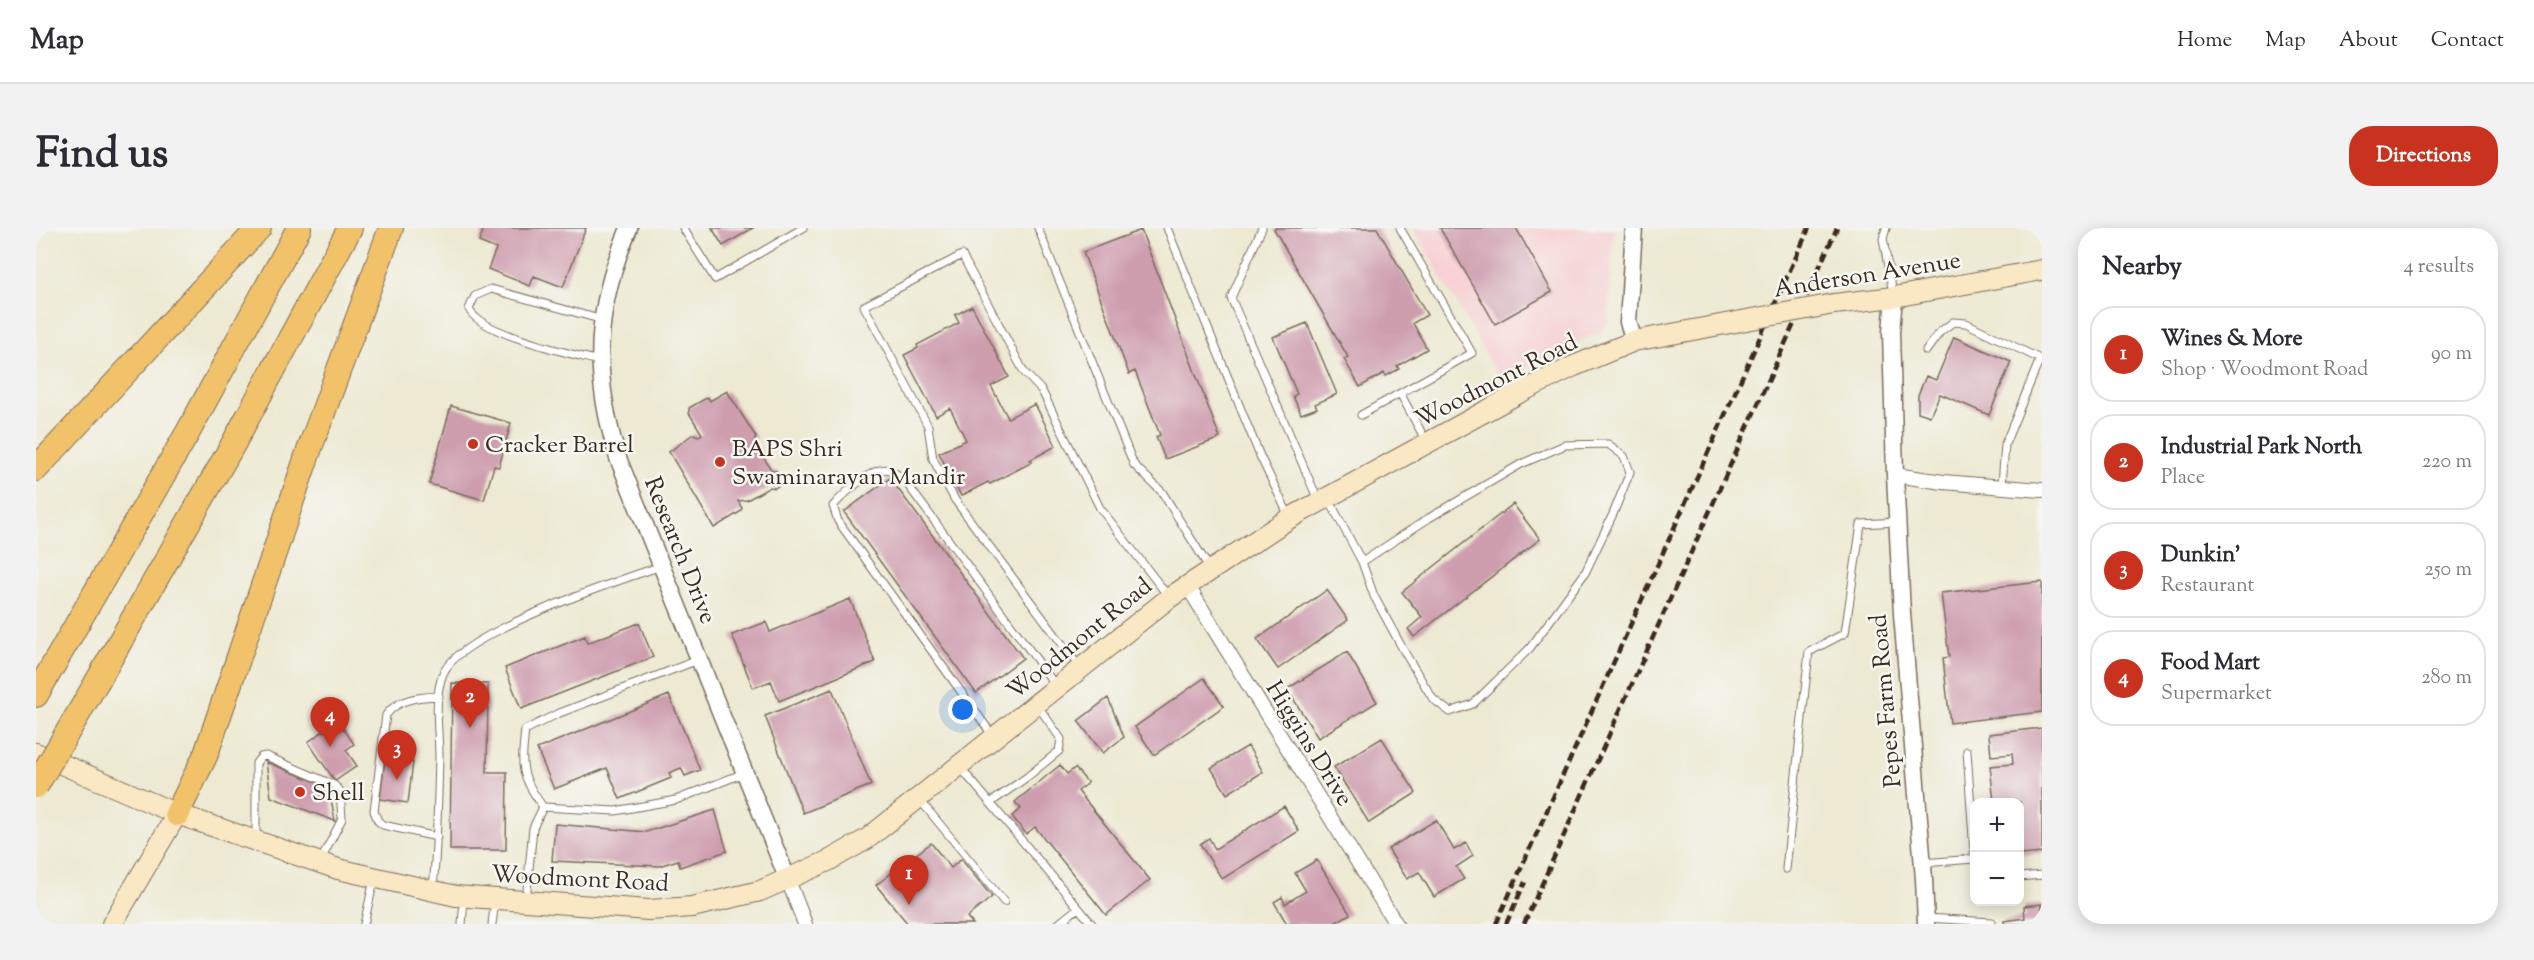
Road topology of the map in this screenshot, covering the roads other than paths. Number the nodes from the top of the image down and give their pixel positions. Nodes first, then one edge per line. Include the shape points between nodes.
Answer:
1 (259, 228) edge
2 (299, 228) edge
3 (350, 228) edge
4 (391, 228) edge
5 (628, 228) edge
6 (683, 228) edge
7 (803, 228) edge
8 (1038, 228) edge
9 (1167, 228) edge
10 (1262, 228) edge
11 (1400, 228) edge
12 (1634, 228) edge
13 (1886, 228) edge
14 (2042, 270) edge
15 (1893, 297) junction
16 (603, 320) junction
17 (1736, 322) joint
18 (1634, 341) junction
19 (1926, 351) dead end
20 (599, 362) junction
21 (1400, 393) junction
22 (1361, 415) dead end
23 (1427, 444) junction
24 (36, 469) edge
25 (1895, 475) junction
26 (2002, 485) junction
27 (2042, 490) edge
28 (1323, 500) junction
29 (1290, 518) junction
30 (1898, 522) junction
31 (1362, 562) junction
32 (662, 566) junction
33 (1210, 569) junction
34 (1187, 585) junction
35 (1169, 598) junction
36 (698, 660) junction
37 (1081, 669) junction
38 (1058, 688) junction
39 (36, 695) edge
40 (439, 696) junction
41 (1037, 705) junction
42 (995, 738) junction
43 (1967, 751) dead end
44 (36, 753) edge
45 (960, 767) junction
46 (744, 773) junction
47 (36, 786) edge
48 (1970, 798) edge
49 (919, 799) junction
50 (990, 803) junction
51 (543, 807) junction
52 (177, 814) junction
53 (437, 837) junction
54 (256, 841) junction
55 (1970, 859) edge
56 (320, 863) junction
57 (1923, 863) junction
58 (1786, 869) dead end
59 (2042, 875) edge
60 (2024, 877) edge
61 (375, 879) junction
62 (788, 880) junction
63 (433, 892) junction
64 (464, 897) junction
65 (495, 900) junction
66 (526, 902) junction
67 (1004, 902) dead end
68 (1078, 908) junction
69 (1926, 921) edge
70 (112, 924) edge
71 (364, 924) edge
72 (462, 924) edge
73 (492, 924) edge
74 (805, 924) edge
75 (1058, 924) edge
76 (1092, 924) edge
77 (1396, 924) edge
78 (1991, 924) edge

1 - 24 highway
2 - 39 highway via 194,422
3 - 47 highway, bridge via 231,448
4 - 52 highway via 307,456 207,754
5 - 16 street, Research Drive via 605,297
6 - 7 lane via 715,279
8 - 33 lane via 1134,465 1162,492
9 - 29 lane via 1260,456
10 - 28 lane via 1231,298
11 - 21 lane via 1472,353
12 - 18 street via 1628,322
13 - 15 lane via 1883,239
14 - 15 main road, Anderson Avenue
15 - 17 main road, Anderson Avenue, bridge
15 - 25 street
16 - 20 street, Research Drive
16 - 20 lane via 491,289 475,296 469,309 472,316 500,332
17 - 18 main road, Woodmont Road
18 - 23 main road, Woodmont Road via 1564,370
19 - 26 lane via 1953,322 1966,323 2040,358 2006,444
20 - 32 street, Research Drive via 606,416 618,458
21 - 22 lane
21 - 23 lane
23 - 28 main road, Woodmont Road
25 - 26 street
25 - 30 street, Pepes Farm Road
26 - 27 street
28 - 29 main road, Woodmont Road
28 - 31 lane
29 - 33 main road, Woodmont Road
30 - 57 street, Pepes Farm Road
30 - 58 lane via 1861,524 1845,633 1809,652
31 - 31 lane via 1374,596 1433,699 1450,712 1473,705 1530,648 1585,573 1630,472 1624,456 1608,444 1565,445 1521,464
32 - 36 street, Research Drive
32 - 40 lane via 576,595 476,643 444,671
33 - 34 main road, Woodmont Road
34 - 35 main road, Woodmont Road
34 - 77 street, Higgins Drive
35 - 37 main road, Woodmont Road
35 - 37 lane via 1100,508 1042,391 1024,372 962,255 864,306 928,426 933,459 955,500
36 - 46 street, Research Drive
36 - 51 lane via 525,730 521,766
37 - 38 main road, Woodmont Road
38 - 41 main road, Woodmont Road
38 - 42 lane via 905,481 892,470 883,469 849,488 833,507 838,521
40 - 53 lane
40 - 53 lane via 412,698 386,715 374,811 383,825
41 - 42 main road, Woodmont Road
41 - 50 lane via 1060,739 1059,751
42 - 45 main road, Woodmont Road
43 - 48 lane
44 - 52 main road, Woodmont Road
45 - 49 main road, Woodmont Road
45 - 50 lane
46 - 51 lane via 676,800 615,812
46 - 62 street, Research Drive
49 - 62 main road, Woodmont Road via 867,839
49 - 67 lane
50 - 68 lane
51 - 66 lane via 533,828
52 - 54 main road, Woodmont Road
52 - 70 main road
53 - 63 lane
54 - 56 main road, Woodmont Road
54 - 56 lane via 256,763 266,756 340,790 342,819
55 - 57 lane
56 - 61 main road, Woodmont Road
57 - 69 street, Pepes Farm Road
59 - 60 lane
61 - 63 main road, Woodmont Road
61 - 71 lane
62 - 66 main road, Woodmont Road via 715,903 649,914
62 - 74 street
63 - 64 main road, Woodmont Road
64 - 65 main road, Woodmont Road
64 - 72 lane
65 - 66 main road, Woodmont Road
65 - 73 lane
68 - 75 lane
68 - 76 lane
69 - 78 lane via 1965,919

